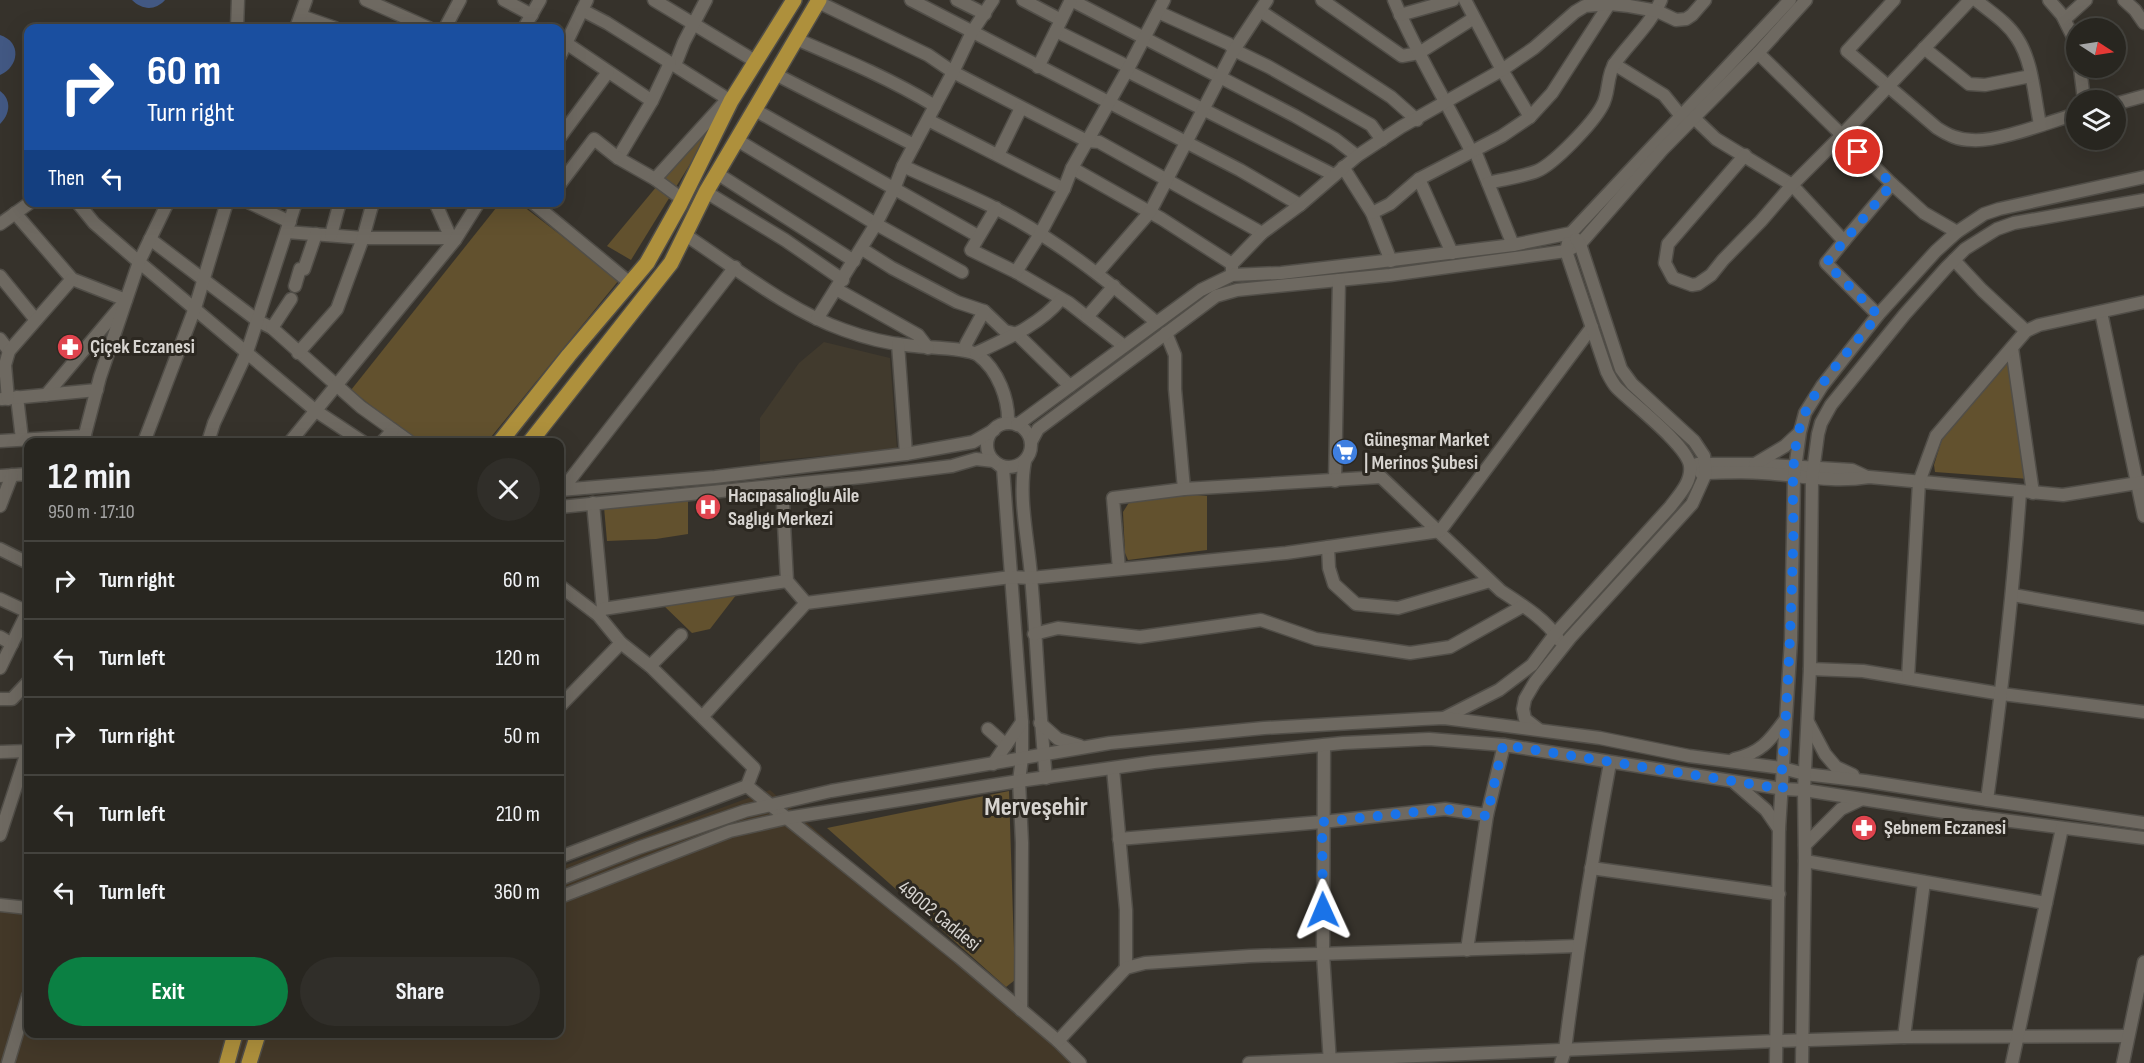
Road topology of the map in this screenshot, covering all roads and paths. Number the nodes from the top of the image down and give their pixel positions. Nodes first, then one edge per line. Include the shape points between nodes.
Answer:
1 (238, 0) edge
2 (306, 0) edge
3 (366, 0) edge
4 (460, 0) edge
5 (504, 0) edge
6 (540, 0) edge
7 (706, 0) edge
8 (794, 0) edge
9 (911, 0) edge
10 (957, 0) edge
11 (993, 0) edge
12 (1023, 0) edge
13 (1071, 0) edge
14 (1323, 0) edge
15 (1394, 0) edge
16 (1453, 0) edge
17 (1465, 0) edge
18 (1705, 0) edge
19 (1790, 0) edge
20 (1806, 0) edge
21 (1894, 0) edge
22 (1970, 0) edge
23 (1976, 0) edge
24 (2049, 0) edge
25 (2086, 0) edge
26 (2124, 0) edge
27 (818, 1) edge
28 (662, 2) edge
29 (1611, 2) edge
30 (585, 5) edge
31 (1659, 5) edge
32 (1161, 6) edge
33 (1263, 6) edge
34 (985, 14) junction
35 (532, 15) junction
36 (1400, 15) junction
37 (301, 16) junction
38 (1474, 18) junction
39 (2065, 19) joint
40 (694, 23) junction
41 (2144, 23) edge
42 (237, 24) edge
43 (298, 24) edge
44 (324, 24) edge
45 (420, 24) edge
46 (447, 24) edge
47 (526, 24) edge
48 (1059, 25) junction
49 (972, 32) junction
50 (796, 39) junction
51 (1144, 40) junction
52 (566, 43) junction
53 (564, 47) edge
54 (1924, 48) junction
55 (1234, 50) junction
56 (1419, 53) junction
57 (1758, 53) junction
58 (755, 62) junction
59 (673, 64) junction
60 (1614, 64) junction
61 (1038, 67) junction
62 (1128, 69) junction
63 (1502, 70) junction
64 (608, 72) junction
65 (953, 72) junction
66 (775, 74) junction
67 (2031, 76) junction
68 (1220, 78) junction
69 (1887, 86) junction
70 (2144, 96) edge
71 (651, 101) junction
72 (1446, 101) junction
73 (2126, 101) edge
74 (730, 102) junction
75 (1108, 103) junction
76 (935, 106) junction
77 (1021, 108) junction
78 (755, 110) junction
79 (1202, 110) junction
80 (1687, 116) junction
81 (1530, 117) junction
82 (2066, 117) edge
83 (928, 120) junction
84 (1417, 120) junction
85 (2040, 124) junction
86 (564, 132) edge
87 (1841, 136) junction
88 (737, 140) junction
89 (1382, 140) junction
90 (1087, 141) junction
91 (1186, 142) junction
92 (914, 145) junction
93 (1475, 150) junction
94 (998, 155) junction
95 (1745, 155) junction
96 (1357, 156) junction
97 (618, 158) junction
98 (903, 166) junction
99 (1072, 168) junction
100 (1338, 171) junction
101 (718, 174) junction
102 (2144, 177) edge
103 (564, 179) edge
104 (655, 179) junction
105 (1419, 179) junction
106 (1166, 180) junction
107 (1488, 183) junction
108 (1892, 184) junction
109 (1792, 185) junction
110 (894, 189) junction
111 (1064, 189) junction
112 (706, 192) junction
113 (682, 199) junction
114 (2144, 200) edge
115 (1300, 205) junction
116 (24, 207) edge
117 (81, 207) edge
118 (166, 207) edge
119 (226, 207) edge
120 (256, 207) edge
121 (295, 207) edge
122 (339, 207) edge
123 (372, 207) edge
124 (437, 207) edge
125 (475, 207) edge
126 (542, 207) edge
127 (996, 208) junction
128 (1150, 212) junction
129 (15, 213) junction
130 (1372, 213) junction
131 (0, 224) edge
132 (876, 224) junction
133 (289, 227) junction
134 (1957, 232) junction
135 (1262, 233) junction
136 (1571, 233) junction
137 (316, 234) junction
138 (684, 234) junction
139 (1040, 234) junction
140 (331, 235) junction
141 (978, 236) junction
142 (363, 238) junction
143 (150, 239) junction
144 (453, 239) junction
145 (1844, 241) junction
146 (1580, 244) junction
147 (1513, 245) junction
148 (862, 249) junction
149 (1566, 251) junction
150 (1452, 253) junction
151 (1954, 260) junction
152 (854, 261) junction
153 (1390, 261) junction
154 (139, 262) junction
155 (735, 267) junction
156 (1232, 270) junction
157 (962, 272) dead end
158 (1016, 272) junction
159 (1096, 273) junction
160 (0, 276) edge
161 (72, 279) junction
162 (204, 280) junction
163 (1339, 280) junction
164 (630, 283) junction
165 (840, 284) junction
166 (295, 285) dead end
167 (1114, 286) junction
168 (291, 299) dead end
169 (1061, 299) junction
170 (126, 300) junction
171 (2144, 302) edge
172 (195, 308) junction
173 (984, 311) junction
174 (2101, 312) junction
175 (1878, 315) junction
176 (1087, 317) junction
177 (817, 319) junction
178 (36, 320) junction
179 (258, 321) junction
180 (1156, 322) junction
181 (1592, 327) junction
182 (272, 328) junction
183 (2026, 331) junction
184 (1166, 333) junction
185 (1017, 334) junction
186 (0, 339) edge
187 (898, 344) junction
188 (1124, 346) junction
189 (928, 348) junction
190 (2012, 348) junction
191 (5, 352) edge
192 (247, 352) junction
193 (971, 352) junction
194 (298, 353) junction
195 (335, 386) junction
196 (1070, 386) junction
197 (96, 390) junction
198 (46, 395) junction
199 (8, 398) edge
200 (316, 411) junction
201 (1013, 424) junction
202 (393, 430) junction
203 (994, 430) junction
204 (1800, 432) junction
205 (84, 438) edge
206 (146, 438) edge
207 (209, 438) edge
208 (293, 438) edge
209 (357, 438) edge
210 (386, 438) edge
211 (404, 438) edge
212 (503, 438) edge
213 (533, 438) edge
214 (22, 440) joint
215 (0, 441) edge
216 (1031, 442) junction
217 (906, 454) junction
218 (1025, 461) junction
219 (997, 463) junction
220 (1706, 468) junction
221 (1758, 468) junction
222 (1690, 469) junction
223 (1794, 472) junction
224 (1813, 473) junction
225 (24, 474) edge
226 (6, 475) edge
227 (1335, 480) junction
228 (1919, 482) junction
229 (2141, 483) edge
230 (782, 485) junction
231 (564, 486) edge
232 (1184, 489) junction
233 (564, 490) edge
234 (2020, 492) junction
235 (2033, 493) junction
236 (1794, 498) junction
237 (593, 503) junction
238 (0, 506) edge
239 (564, 507) edge
240 (2144, 516) edge
241 (1440, 531) junction
242 (1328, 547) junction
243 (0, 549) edge
244 (24, 561) edge
245 (1119, 569) junction
246 (1011, 577) junction
247 (1031, 578) junction
248 (786, 581) junction
249 (1490, 581) junction
250 (564, 589) edge
251 (2013, 595) junction
252 (0, 599) edge
253 (806, 603) junction
254 (1523, 606) junction
255 (24, 610) edge
256 (601, 612) junction
257 (2144, 618) edge
258 (24, 620) edge
259 (1034, 634) junction
260 (1555, 634) junction
261 (681, 635) dead end
262 (0, 637) edge
263 (621, 643) junction
264 (12, 644) junction
265 (1563, 646) junction
266 (650, 666) junction
267 (0, 668) edge
268 (1810, 669) junction
269 (1908, 678) junction
270 (24, 686) edge
271 (2002, 694) junction
272 (0, 699) edge
273 (564, 702) edge
274 (2144, 712) edge
275 (703, 716) junction
276 (1444, 718) junction
277 (1785, 719) junction
278 (1022, 722) junction
279 (1808, 722) junction
280 (1040, 723) junction
281 (988, 729) dead end
282 (1539, 730) junction
283 (1006, 745) junction
284 (1324, 745) junction
285 (1503, 745) junction
286 (1080, 746) junction
287 (24, 750) edge
288 (0, 752) edge
289 (1044, 754) junction
290 (1022, 758) junction
291 (1728, 760) junction
292 (24, 762) edge
293 (1610, 763) junction
294 (993, 764) junction
295 (1782, 768) junction
296 (1113, 769) junction
297 (1805, 774) junction
298 (1046, 778) junction
299 (1865, 780) junction
300 (1019, 781) junction
301 (1734, 782) junction
302 (747, 786) junction
303 (1783, 789) junction
304 (1804, 790) junction
305 (1860, 800) junction
306 (1987, 800) junction
307 (771, 804) junction
308 (1487, 816) junction
309 (787, 818) junction
310 (1322, 822) junction
311 (2144, 822) edge
312 (1779, 828) junction
313 (2062, 828) junction
314 (0, 835) edge
315 (2144, 838) edge
316 (1119, 839) junction
317 (1805, 845) junction
318 (564, 855) edge
319 (1805, 861) junction
320 (1591, 868) junction
321 (564, 877) edge
322 (1924, 882) junction
323 (1779, 894) junction
324 (564, 895) edge
325 (2046, 903) junction
326 (0, 905) edge
327 (24, 908) edge
328 (1578, 946) junction
329 (1467, 950) junction
330 (1323, 954) junction
331 (2144, 962) edge
332 (1126, 968) junction
333 (24, 1009) edge
334 (1021, 1010) junction
335 (2128, 1036) junction
336 (1904, 1037) junction
337 (2018, 1037) junction
338 (234, 1038) edge
339 (257, 1038) edge
340 (1058, 1041) junction
341 (1777, 1041) junction
342 (1801, 1041) junction
343 (1565, 1050) junction
344 (1330, 1061) edge
345 (8, 1063) edge
346 (227, 1063) edge
347 (249, 1063) edge
348 (1080, 1063) edge
349 (1250, 1063) edge
350 (1561, 1063) edge
351 (1776, 1063) edge
352 (1802, 1063) edge
353 (2012, 1063) edge
354 (2123, 1063) edge

1 - 42 street
2 - 37 street
3 - 45 street
4 - 46 street
5 - 35 street
6 - 35 street
7 - 40 street
8 - 58 main road
9 - 49 street
10 - 34 street
11 - 34 street
12 - 48 street
13 - 48 street
13 - 51 street
14 - 56 street via 1402,56
15 - 36 street
16 - 36 street
17 - 38 street
18 - 31 street via 1686,19 1676,20
19 - 80 street
20 - 57 street
21 - 69 street via 1847,51
22 - 54 street
23 - 67 street via 2018,39
24 - 39 street
25 - 39 street
26 - 41 street
27 - 50 main road
27 - 65 street via 928,55
28 - 40 street
29 - 31 street
29 - 63 street via 1585,6 1575,12
29 - 81 street via 1552,93
30 - 52 street
30 - 59 street
31 - 60 street
32 - 51 street
32 - 55 street
33 - 55 street
33 - 84 street via 1383,91
34 - 49 street
35 - 47 street
36 - 56 street
37 - 43 street
37 - 44 street
38 - 56 street
38 - 63 street
40 - 58 street
40 - 59 street
48 - 61 street
48 - 62 street
49 - 61 street
49 - 65 street
50 - 66 main road
50 - 76 street via 860,66
51 - 62 street
51 - 68 street
52 - 53 street
52 - 64 street
54 - 67 street via 1969,84 1985,86
54 - 69 street
55 - 68 street
55 - 89 street via 1371,125
56 - 72 street
57 - 80 street
57 - 87 street
58 - 74 main road
59 - 71 street
59 - 74 street
60 - 80 street via 1665,95
60 - 107 street via 1602,106 1552,162 1537,171
61 - 75 street
62 - 75 street
62 - 79 street
63 - 72 street
63 - 81 street
64 - 71 street
64 - 86 street
65 - 76 street
65 - 77 street
66 - 78 main road
66 - 92 street
67 - 85 street
68 - 79 street
68 - 96 street via 1295,116
69 - 85 street via 1953,137 1996,137
69 - 87 street
70 - 73 street
71 - 97 street
72 - 84 street
72 - 93 street via 1470,149
74 - 104 street via 724,102
74 - 113 main road
75 - 90 street
75 - 91 street
76 - 83 street
77 - 90 street
77 - 94 street
78 - 88 main road
78 - 110 street
79 - 91 street
79 - 100 street
80 - 95 street via 1716,140
80 - 136 street
80 - 146 street
81 - 93 street
82 - 85 street
83 - 92 street
83 - 94 street
84 - 89 street
87 - 108 street
87 - 109 street
88 - 101 main road
88 - 132 street
89 - 96 street
90 - 99 street
90 - 106 street via 1099,142
91 - 106 street
91 - 115 street
92 - 98 street
93 - 105 street
93 - 107 street
94 - 111 street
95 - 109 street
95 - 109 street via 1668,244 1665,263 1673,278 1692,285 1712,275
96 - 100 street
97 - 103 street via 594,139
97 - 104 street
98 - 110 street
98 - 127 street
99 - 111 street
99 - 128 street
100 - 115 street
100 - 130 street
101 - 112 main road
101 - 152 street
102 - 134 street via 1999,209
104 - 113 street
105 - 130 street via 1390,204
105 - 150 street
106 - 128 street
106 - 135 street
107 - 147 street
108 - 134 street via 1924,213
108 - 145 street
109 - 145 street
110 - 132 street
110 - 141 street
111 - 139 street
112 - 138 main road
112 - 165 street via 785,240
113 - 164 main road via 647,263
114 - 151 street via 2014,223 1982,238
115 - 135 street
116 - 129 street
117 - 154 street
118 - 143 street
119 - 162 street
120 - 133 street
121 - 133 street
122 - 140 street
123 - 142 street
124 - 144 street
125 - 144 street
126 - 164 street
127 - 139 street
127 - 141 street
128 - 156 street
128 - 159 street
129 - 131 street
129 - 161 street
130 - 153 street
132 - 148 street
132 - 157 street
133 - 137 street
133 - 179 street
134 - 175 street
135 - 156 street
136 - 146 street
136 - 147 street
136 - 149 street
137 - 140 street
137 - 166 street
138 - 155 street
138 - 213 main road via 671,263
139 - 158 street
139 - 159 street
140 - 142 street
141 - 158 street via 971,250
142 - 144 street
142 - 194 street via 337,309
143 - 154 street
143 - 162 street
144 - 195 street
145 - 175 street via 1826,263
146 - 149 street
146 - 220 street via 1621,369 1694,441 1704,456
147 - 150 street
148 - 152 street
148 - 173 street via 957,302
149 - 163 street
149 - 181 street
150 - 153 street
151 - 183 street
151 - 224 street via 1831,405 1818,434
152 - 165 street
153 - 156 street via 1281,273
154 - 170 street
154 - 172 street
155 - 177 street
155 - 231 street
156 - 180 street
158 - 169 street
159 - 167 street
160 - 178 street
161 - 170 street
161 - 178 street
162 - 172 street
162 - 179 street
163 - 184 street via 1237,290 1216,296
163 - 227 street
164 - 212 main road
165 - 177 street
165 - 189 street via 918,335
167 - 176 street
167 - 180 street
168 - 182 street
169 - 176 street
169 - 185 street via 1053,310
170 - 197 street
170 - 198 street
171 - 174 street
172 - 192 street
172 - 206 street
173 - 185 street via 1005,331
173 - 193 street via 966,344
174 - 183 street
174 - 229 street
175 - 204 street via 1822,386 1805,413
176 - 188 street
177 - 187 street via 845,331
178 - 191 street
179 - 182 street
179 - 192 street
180 - 188 street
181 - 222 street via 1615,386 1681,447
181 - 241 street
182 - 194 street
183 - 190 street
184 - 216 street via 1038,429
184 - 232 street via 1175,354 1174,389
185 - 193 street
185 - 196 street
186 - 191 street
187 - 189 street
187 - 217 street
188 - 196 street
189 - 193 street
190 - 228 street via 1936,436
190 - 235 street
191 - 199 street
192 - 200 street
192 - 207 street
193 - 201 street via 998,376
194 - 195 street
195 - 200 street
195 - 202 street
196 - 201 street
197 - 198 street
197 - 205 street
198 - 199 street
199 - 214 street
200 - 208 street
200 - 209 street
201 - 203 street
201 - 216 street via 1026,431
202 - 210 street
202 - 211 street
203 - 217 street via 973,442
203 - 219 street via 988,442 990,455
204 - 221 street
204 - 223 street
214 - 215 street
216 - 218 street
217 - 233 street via 715,477
218 - 219 street via 1013,467
218 - 247 street via 1021,478
219 - 230 street via 976,459 952,466
219 - 246 street via 1003,468
220 - 221 street
220 - 222 street
220 - 265 street via 1692,504
221 - 223 street
221 - 236 street
222 - 260 street via 1684,488 1670,507
223 - 224 street
223 - 236 street
224 - 228 street via 1852,470 1869,477
224 - 268 street
225 - 226 street
226 - 238 street
227 - 232 street
227 - 241 street via 1381,477
228 - 234 street
228 - 269 street
229 - 235 street via 2063,495
229 - 240 street
230 - 237 street
230 - 248 street
232 - 245 street via 1113,498
234 - 235 street
234 - 251 street
236 - 277 street
237 - 239 street
237 - 256 street
241 - 242 street
241 - 249 street
242 - 245 street
242 - 249 street via 1334,584 1356,604 1398,608
243 - 244 street
245 - 247 street
246 - 247 street
246 - 253 street
246 - 278 street
247 - 259 street
248 - 253 street
248 - 256 street
249 - 254 street
250 - 256 street
251 - 257 street
251 - 271 street
252 - 255 street
253 - 275 street
254 - 259 street via 1450,647 1410,653 1316,639 1261,620 1140,637 1058,628
254 - 260 street
256 - 263 street
258 - 264 street
259 - 280 street
260 - 265 street
260 - 276 street via 1520,675
261 - 266 street
262 - 264 street
263 - 266 street
263 - 273 street
264 - 267 street
265 - 282 street via 1525,699 1525,719
266 - 275 street
268 - 269 street
268 - 279 street
269 - 271 street
270 - 272 street via 12,699
271 - 274 street
271 - 306 street
275 - 302 street via 754,768
276 - 282 street
276 - 286 street via 1264,728
277 - 291 street via 1758,751
277 - 295 street
278 - 283 street
278 - 290 street
279 - 297 street
279 - 299 street via 1836,767
280 - 286 street via 1058,739
280 - 289 street
281 - 283 street
282 - 291 street
283 - 294 street
284 - 285 street via 1429,739
284 - 296 street
284 - 310 street
285 - 293 street
285 - 308 street
286 - 289 street
287 - 288 street
289 - 290 street
289 - 298 street
290 - 294 street
290 - 300 street
291 - 295 street
292 - 314 street
293 - 301 street
293 - 320 street
294 - 307 street
295 - 297 street
295 - 303 street
296 - 298 street
296 - 316 street
297 - 299 street
297 - 304 street
298 - 300 street
299 - 306 street
300 - 309 street
300 - 334 street
301 - 303 street
301 - 312 street via 1766,810
302 - 307 street, 49002 Caddesi
302 - 318 street
303 - 304 street
303 - 312 street
304 - 305 street
304 - 317 street
305 - 313 street
305 - 317 street via 1841,809
306 - 311 street
307 - 309 street, 49002 Caddesi
307 - 321 street
308 - 310 street via 1445,809
308 - 329 street
309 - 324 street via 730,831
309 - 334 street, 49002 Caddesi
310 - 316 street
310 - 330 street
312 - 323 street
313 - 315 street
313 - 325 street
316 - 332 street
317 - 319 street
319 - 322 street
319 - 342 street
320 - 323 street
320 - 328 street
322 - 325 street
322 - 336 street
323 - 341 street
325 - 337 street
326 - 327 street
328 - 329 street
328 - 343 street
329 - 330 street
330 - 332 street via 1157,962
330 - 344 street
331 - 335 street
332 - 340 street
333 - 345 street
334 - 340 street, 49002 Caddesi
335 - 337 street
335 - 354 street
336 - 337 street
336 - 342 street
337 - 353 street
338 - 346 main road
339 - 347 main road
340 - 348 street, 49002 Caddesi
341 - 342 street
341 - 343 street
341 - 351 street
342 - 352 street
343 - 344 street
343 - 350 street
344 - 349 street

